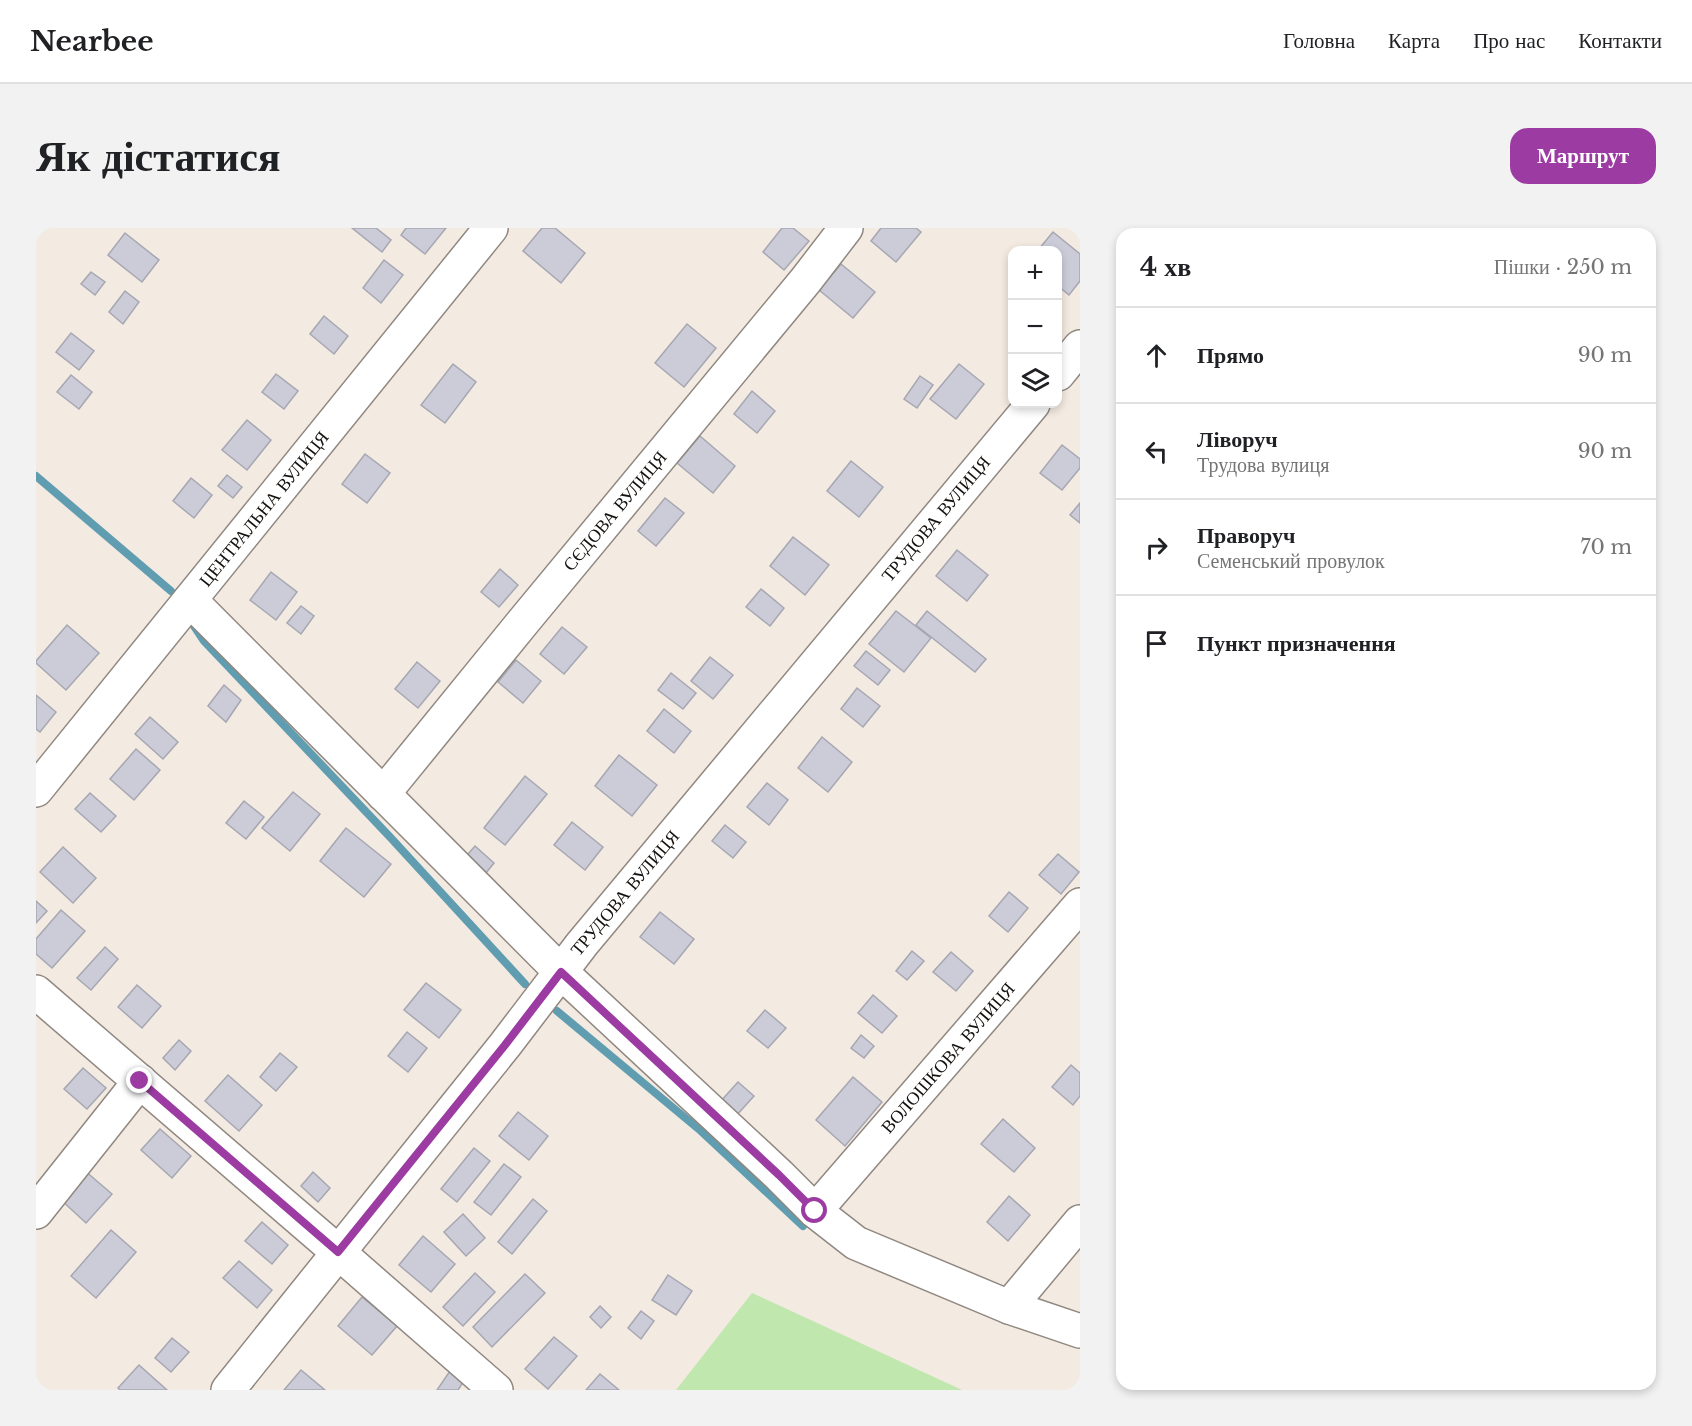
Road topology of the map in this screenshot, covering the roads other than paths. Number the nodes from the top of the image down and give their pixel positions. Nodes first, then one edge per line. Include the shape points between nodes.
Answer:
1 (491, 228) edge
2 (846, 228) edge
3 (1080, 347) edge
4 (1062, 369) edge
5 (1030, 408) edge
6 (190, 600) junction
7 (36, 789) edge
8 (383, 794) junction
9 (1080, 905) edge
10 (561, 972) junction
11 (36, 992) edge
12 (140, 1081) junction
13 (815, 1211) junction
14 (36, 1212) edge
15 (1080, 1222) edge
16 (338, 1252) junction
17 (1009, 1306) junction
18 (1080, 1331) edge
19 (228, 1390) edge
20 (496, 1390) edge

1 - 6 street, ЦЕНТРАЛЬНА ВУЛИЦЯ
2 - 8 street, СЄДОВА ВУЛИЦЯ
3 - 4 street
5 - 10 street, ТРУДОВА ВУЛИЦЯ
6 - 7 street, ЦЕНТРАЛЬНА ВУЛИЦЯ
6 - 8 street
8 - 10 street
9 - 13 street, ВОЛОШКОВА ВУЛИЦЯ
10 - 13 street
10 - 16 street, ТРУДОВА ВУЛИЦЯ
11 - 12 street
12 - 14 street
12 - 16 street
13 - 17 street via 856,1243
15 - 17 street
16 - 19 street, ТРУДОВА ВУЛИЦЯ
16 - 20 street
17 - 18 street

